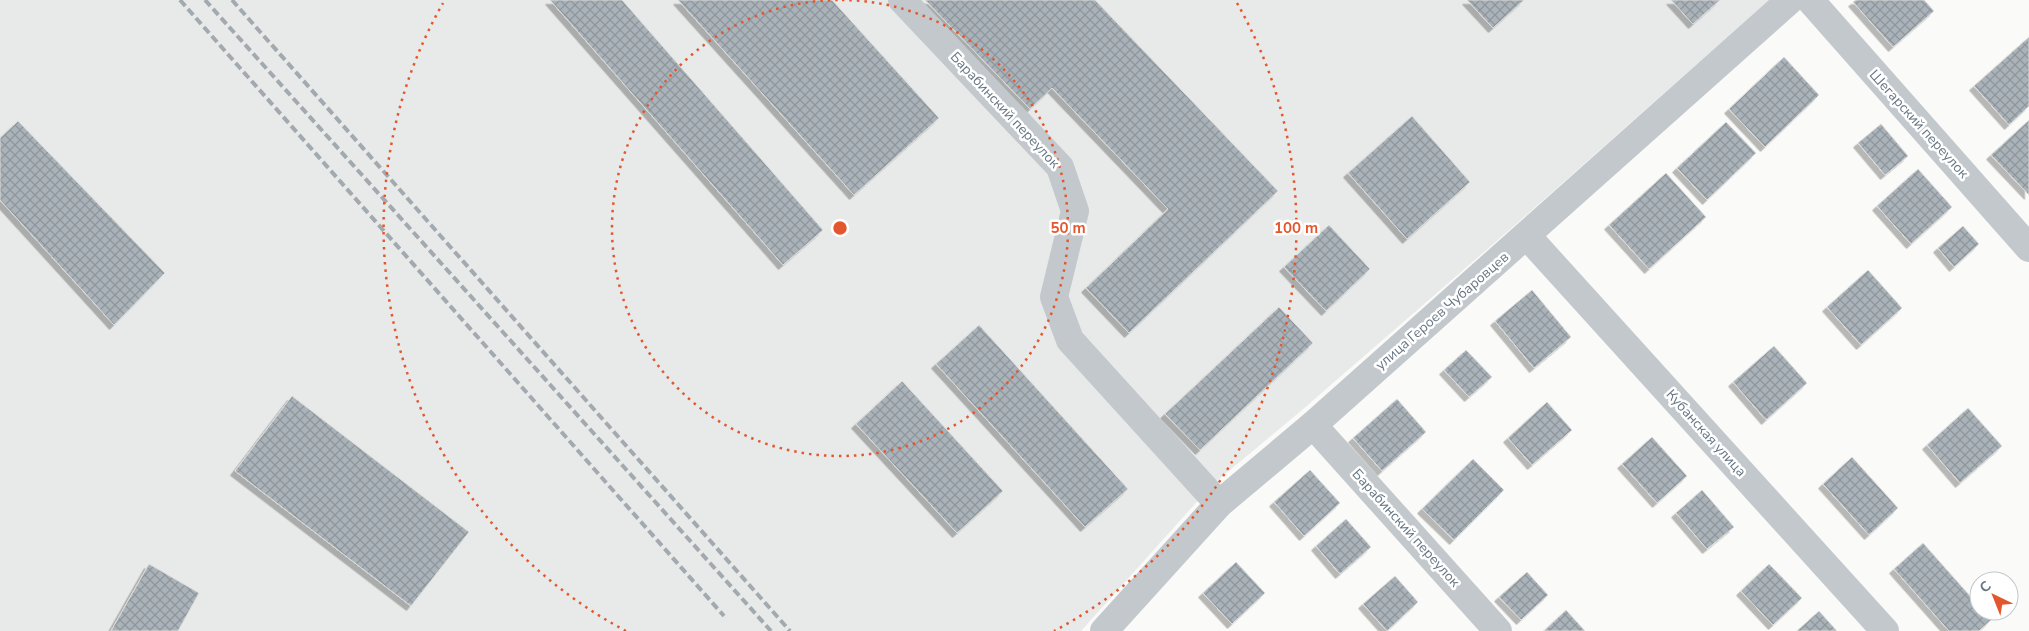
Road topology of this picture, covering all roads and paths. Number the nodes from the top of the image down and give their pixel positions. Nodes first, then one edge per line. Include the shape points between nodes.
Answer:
1 (902, 0) edge
2 (1790, 0) edge
3 (1810, 0) edge
4 (1527, 236) junction
5 (2029, 248) edge
6 (1313, 425) junction
7 (1219, 504) junction
8 (1104, 631) edge
9 (1498, 631) edge
10 (1885, 631) edge

1 - 7 street, Барабинский переулок via 1060,167 1075,211 1054,297 1070,340
2 - 4 street, улица Героев Чубаровцев
3 - 5 street, Шегарский переулок
4 - 6 street, улица Героев Чубаровцев
4 - 10 street, Кубанская улица
6 - 7 street, улица Героев Чубаровцев
6 - 9 street, Барабинский переулок
7 - 8 street, улица Героев Чубаровцев

